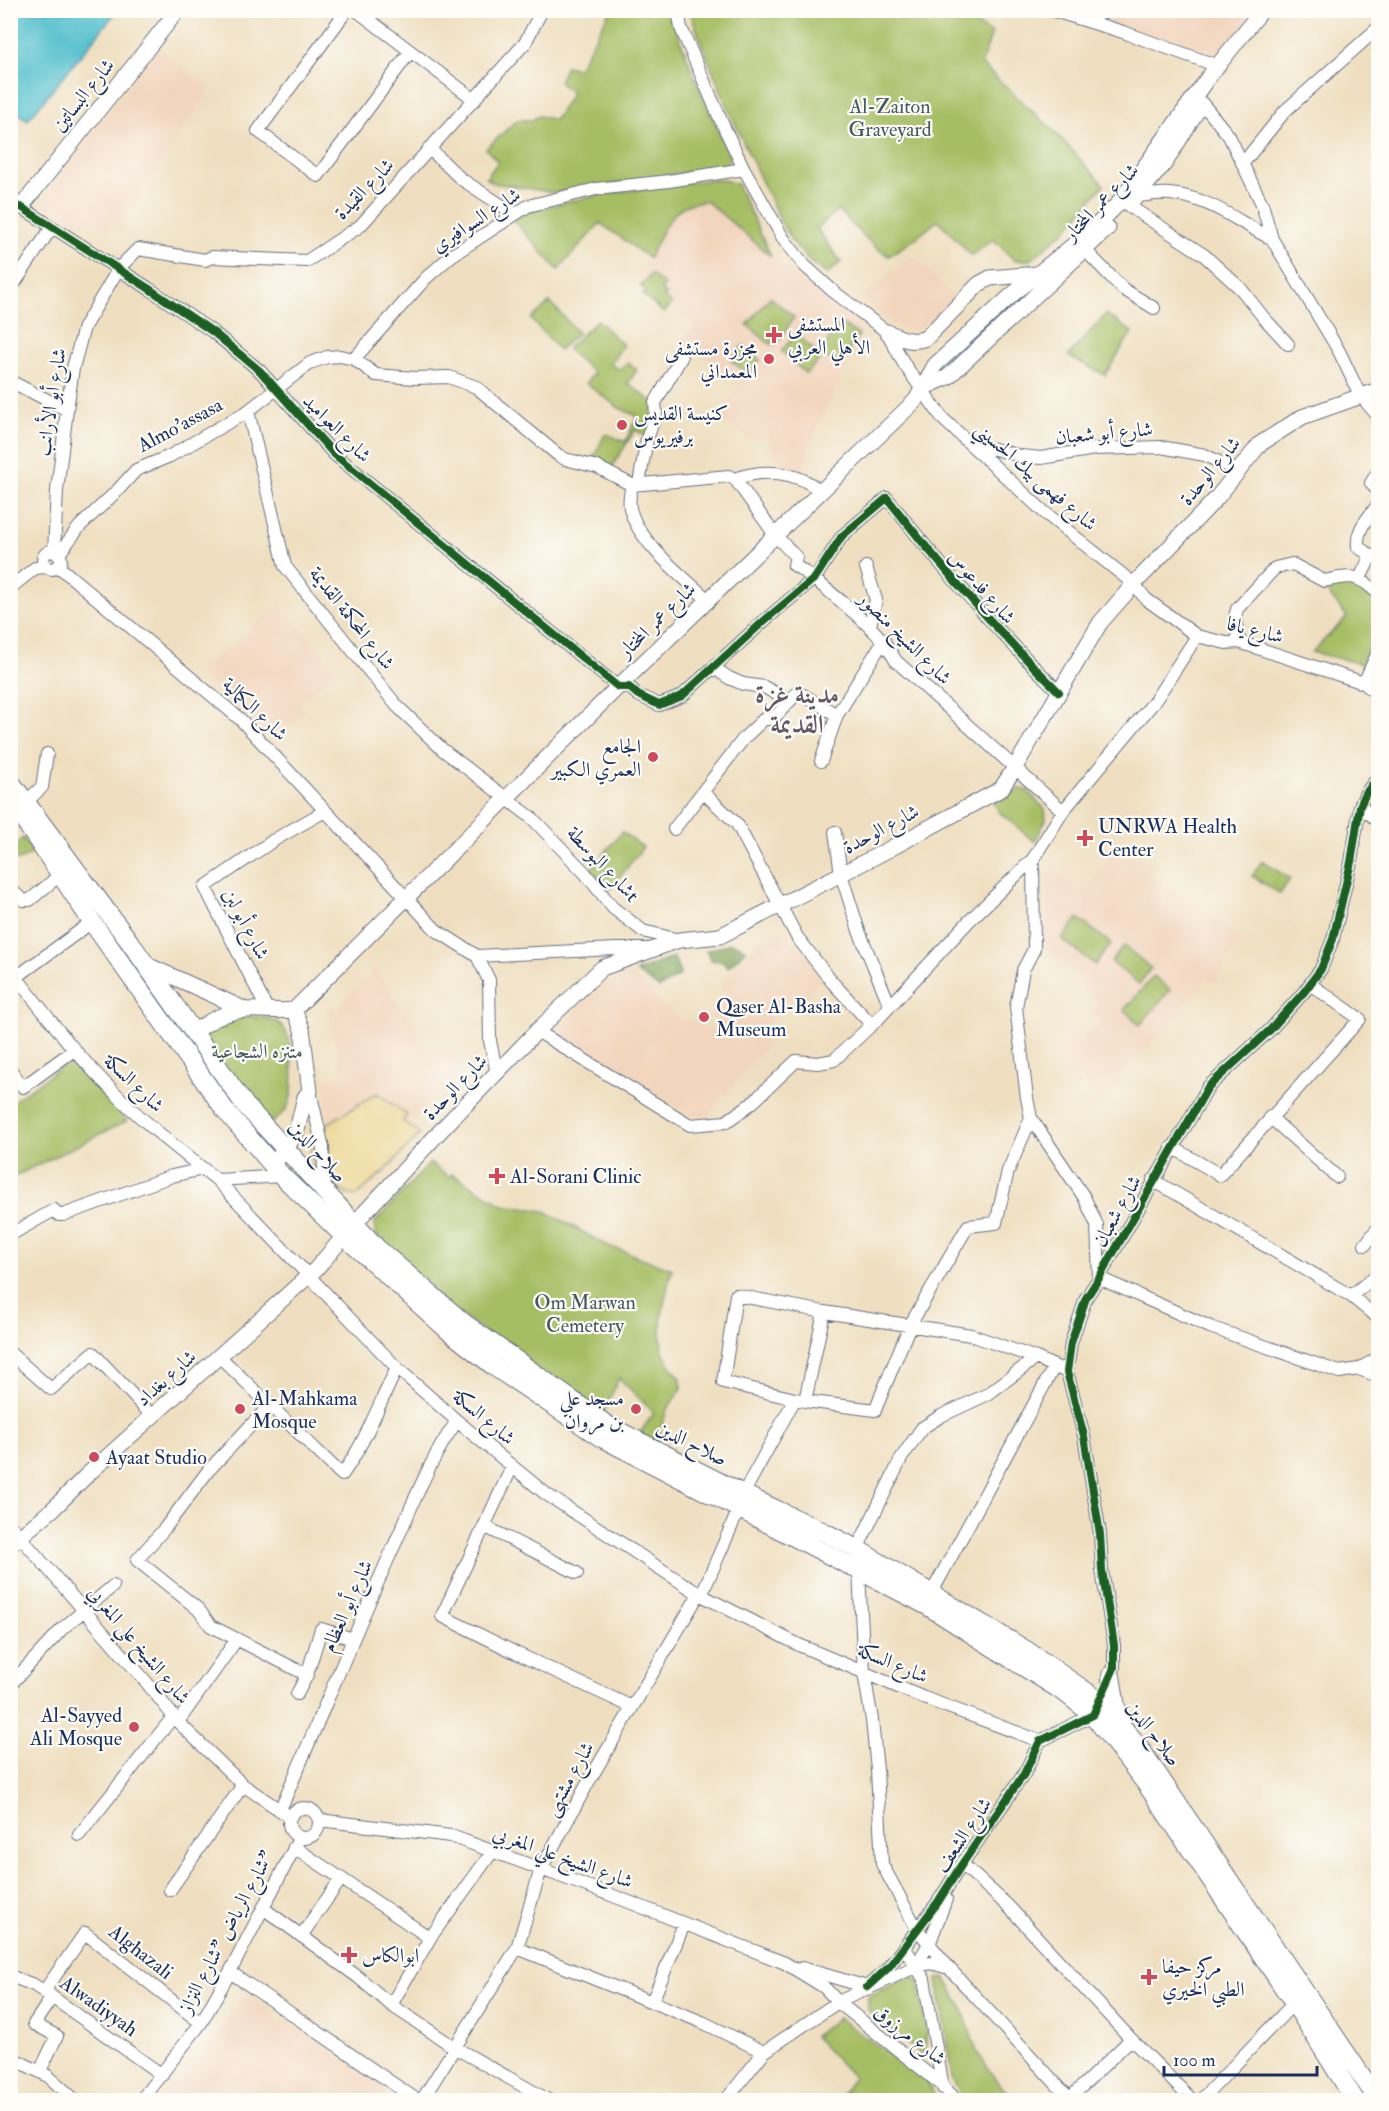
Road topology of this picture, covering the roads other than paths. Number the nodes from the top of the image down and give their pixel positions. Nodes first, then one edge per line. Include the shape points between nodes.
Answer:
1 (178, 10) edge
2 (347, 10) edge
3 (356, 10) edge
4 (542, 10) edge
5 (679, 10) edge
6 (1051, 10) edge
7 (1262, 10) edge
8 (1274, 10) edge
9 (1378, 28) edge
10 (410, 52) junction
11 (1218, 66) junction
12 (475, 100) junction
13 (1202, 103) junction
14 (429, 148) junction
15 (1243, 164) junction
16 (744, 169) junction
17 (1133, 201) junction
18 (16, 203) edge
19 (515, 214) junction
20 (52, 227) junction
21 (1272, 239) junction
22 (1085, 250) junction
23 (118, 268) junction
24 (1037, 274) junction
25 (10, 290) edge
26 (1154, 308) dead end
27 (887, 332) junction
28 (1288, 344) dead end
29 (681, 358) dead end
30 (354, 359) junction
31 (10, 381) edge
32 (923, 388) junction
33 (276, 389) junction
34 (1378, 390) edge
35 (1360, 395) junction
36 (67, 410) junction
37 (248, 411) junction
38 (1378, 416) edge
39 (969, 443) junction
40 (1239, 472) junction
41 (1378, 472) edge
42 (735, 479) junction
43 (635, 484) junction
44 (820, 491) junction
45 (1378, 491) edge
46 (886, 498) joint
47 (1378, 505) edge
48 (775, 535) junction
49 (54, 560) junction
50 (866, 567) dead end
51 (815, 578) junction
52 (1360, 578) junction
53 (1134, 584) junction
54 (10, 588) edge
55 (1378, 593) edge
56 (708, 600) junction
57 (870, 626) junction
58 (1197, 636) junction
59 (884, 640) junction
60 (1239, 642) junction
61 (1378, 652) edge
62 (714, 668) junction
63 (1364, 683) junction
64 (618, 687) junction
65 (1059, 692) junction
66 (1378, 695) edge
67 (790, 701) junction
68 (837, 715) junction
69 (47, 754) dead end
70 (821, 761) dead end
71 (1014, 769) junction
72 (1378, 777) edge
73 (10, 781) edge
74 (703, 792) junction
75 (508, 798) junction
76 (18, 802) edge
77 (1360, 806) junction
78 (325, 811) junction
79 (1063, 811) junction
80 (1378, 821) edge
81 (674, 829) dead end
82 (835, 832) dead end
83 (1033, 859) junction
84 (61, 874) junction
85 (841, 874) junction
86 (10, 889) edge
87 (406, 899) junction
88 (779, 906) junction
89 (92, 922) junction
90 (679, 940) junction
91 (655, 949) junction
92 (477, 956) junction
93 (145, 964) junction
94 (13, 977) edge
95 (1310, 984) junction
96 (890, 1006) junction
97 (246, 1010) junction
98 (294, 1010) junction
99 (268, 1011) junction
100 (872, 1025) junction
101 (537, 1031) junction
102 (193, 1033) junction
103 (74, 1050) junction
104 (10, 1069) edge
105 (497, 1074) junction
106 (310, 1091) junction
107 (1270, 1117) junction
108 (1031, 1118) junction
109 (1172, 1147) junction
110 (286, 1149) junction
111 (203, 1169) junction
112 (278, 1170) junction
113 (1337, 1177) dead end
114 (217, 1179) junction
115 (1153, 1180) junction
116 (325, 1193) junction
117 (1378, 1228) edge
118 (350, 1232) junction
119 (10, 1235) edge
120 (1365, 1245) dead end
121 (309, 1274) junction
122 (1378, 1275) edge
123 (1099, 1278) junction
124 (1351, 1296) junction
125 (824, 1312) junction
126 (1378, 1318) edge
127 (910, 1325) junction
128 (10, 1353) edge
129 (220, 1357) junction
130 (1036, 1358) junction
131 (1378, 1358) edge
132 (1054, 1367) junction
133 (398, 1368) junction
134 (1359, 1370) junction
135 (1067, 1372) junction
136 (1378, 1376) edge
137 (800, 1400) junction
138 (269, 1406) junction
139 (153, 1418) junction
140 (457, 1422) junction
141 (512, 1467) junction
142 (741, 1502) junction
143 (484, 1526) junction
144 (14, 1536) edge
145 (856, 1549) junction
146 (859, 1571) junction
147 (577, 1573) dead end
148 (113, 1586) dead end
149 (699, 1594) junction
150 (931, 1594) junction
151 (84, 1610) junction
152 (237, 1639) junction
153 (353, 1639) junction
154 (864, 1673) junction
155 (307, 1675) junction
156 (1111, 1676) junction
157 (10, 1685) edge
158 (297, 1694) dead end
159 (632, 1707) junction
160 (1096, 1708) junction
161 (176, 1720) junction
162 (1124, 1728) junction
163 (1041, 1741) junction
164 (243, 1785) junction
165 (285, 1813) junction
166 (319, 1820) junction
167 (79, 1835) dead end
168 (297, 1842) junction
169 (492, 1852) junction
170 (962, 1864) junction
171 (541, 1869) junction
172 (341, 1879) junction
173 (170, 1890) dead end
174 (263, 1908) junction
175 (684, 1924) junction
176 (917, 1929) junction
177 (301, 1936) junction
178 (430, 1938) junction
179 (930, 1942) junction
180 (517, 1948) junction
181 (905, 1948) junction
182 (785, 1963) junction
183 (915, 1967) junction
184 (949, 1968) junction
185 (230, 1972) junction
186 (10, 1976) edge
187 (867, 1987) junction
188 (1294, 1994) junction
189 (52, 1997) junction
190 (652, 2002) junction
191 (838, 2002) junction
192 (391, 2005) junction
193 (201, 2023) junction
194 (1131, 2039) junction
195 (454, 2047) junction
196 (764, 2052) junction
197 (10, 2057) edge
198 (40, 2071) junction
199 (162, 2075) junction
200 (942, 2085) junction
201 (75, 2100) edge
202 (141, 2100) edge
203 (417, 2100) edge
204 (422, 2100) edge
205 (548, 2100) edge
206 (726, 2100) edge
207 (945, 2100) edge
208 (956, 2100) edge
209 (1070, 2100) edge
210 (1192, 2100) edge
211 (1201, 2100) edge
212 (1355, 2100) edge
213 (1378, 2100) edge

1 - 18 main road, شارع البساتين
2 - 10 street via 258,131 318,176
3 - 10 street
4 - 12 street, شارع القيدة via 525,43
5 - 16 street via 681,28
6 - 11 street
7 - 11 main road, شارع عمر المختار
8 - 13 main road, شارع عمر المختار
9 - 15 street via 1285,111
10 - 12 street
11 - 24 main road, شارع عمر المختار via 1119,204
12 - 14 street, شارع القيدة
13 - 15 street via 1229,136
13 - 17 main road, شارع عمر المختار via 1165,163
14 - 19 street via 462,179
14 - 23 street, شارع القيدة via 360,226 307,261 212,257 205,260 138,249
15 - 21 street via 1262,204
16 - 19 street, شارع السوافيري via 596,189 528,206
16 - 27 street via 783,238 805,266
17 - 21 street via 1170,194 1194,199
17 - 22 main road, شارع عمر المختار
17 - 28 street via 1241,289
18 - 20 street, شارع العواميد
19 - 30 street, شارع السوافيري via 450,256
20 - 23 street, شارع العواميد
20 - 25 street
21 - 35 street via 1339,351
22 - 26 street via 1124,289
22 - 32 main road, شارع عمر المختار via 948,377
23 - 33 street, شارع العواميد via 213,333
23 - 36 street, شارع أبو الأرانب via 84,327
24 - 27 main road via 990,278 926,338 910,341
24 - 32 main road, شارع عمر المختار via 935,365
27 - 32 street, شارع فهمى بيك الحسيني
29 - 43 street via 655,404 656,413
30 - 33 street via 327,357 310,363
30 - 43 street via 376,375 449,377 476,387 558,455
31 - 36 street
32 - 39 street, شارع فهمى بيك الحسيني via 943,419
32 - 44 main road, شارع عمر المختار via 916,400
33 - 37 street, Almo'assasa
33 - 64 street, شارع العواميد via 334,454
34 - 35 main road, شارع الوحدة
35 - 38 street
35 - 40 main road, شارع الوحدة via 1302,417 1260,444
36 - 49 street, شارع أبو الأرانب via 57,490
37 - 49 street, Almo'assasa via 170,456 136,470 80,526
37 - 75 street, شارع المحكمة القديمة via 285,566 397,706 443,750
39 - 40 street, شارع أبو شعبان via 1041,458 1095,450 1161,447 1205,455
39 - 53 street, شارع فهمى بيك الحسيني via 1044,512
40 - 53 main road, شارع الوحدة
41 - 45 street via 1371,483
42 - 43 street via 729,476
42 - 44 street via 783,474 808,482
42 - 48 street
43 - 56 street via 630,495 631,513 640,530
44 - 48 main road, شارع عمر المختار
46 - 51 street, شارع العواميد via 842,536
46 - 65 street, شارع فدعوس via 1011,645
47 - 52 street via 1357,537 1358,547 1370,555
48 - 51 street, شارع الشيخ منصور via 796,557 794,565
48 - 56 main road, شارع عمر المختار
49 - 54 street via 35,568
49 - 78 street, شارع الكمالية via 241,720
50 - 57 street via 876,600
51 - 57 street, شارع الشيخ منصور
51 - 62 street, شارع العواميد
52 - 55 street
52 - 60 street via 1346,576 1324,581 1292,564 1275,568 1237,609
53 - 58 street, شارع يافا via 1146,599
53 - 65 main road, شارع الوحدة via 1100,623
56 - 64 main road, شارع عمر المختار
57 - 59 street, شارع الشيخ منصور
58 - 60 street, شارع يافا
58 - 79 street via 1154,702
59 - 68 street
59 - 71 street, شارع الشيخ منصور via 896,660
60 - 63 street, شارع يافا
61 - 63 street
62 - 64 street, شارع العواميد via 682,696 659,705 629,687
62 - 67 street via 729,678 764,687
63 - 66 street, شارع يافا
64 - 75 main road, شارع عمر المختار
65 - 71 main road, شارع الوحدة
67 - 68 street via 796,694 803,695
67 - 74 street via 773,719 764,719 744,738
68 - 70 street
69 - 76 street via 42,787
71 - 79 street, شارع الشيخ منصور
71 - 85 main road, شارع الوحدة via 1000,789
72 - 77 street, شارع شعبان
73 - 76 highway, صلاح الدين
74 - 81 street
74 - 88 street via 737,824
75 - 87 main road, شارع عمر المختار
75 - 90 street, شارع البوسطةt via 585,873 613,908 643,931
76 - 84 highway, صلاح الدين
76 - 93 highway, صلاح الدين
77 - 80 street
77 - 95 street, شارع شعبان via 1333,939
78 - 87 street, شارع الكمالية
78 - 99 street, شارع أبو لبن via 205,887
79 - 83 street
82 - 85 street
83 - 96 street
83 - 108 street via 1034,949 1023,970 1016,1008
84 - 86 street via 30,900 22,900
84 - 89 highway, صلاح الدين
85 - 88 main road, شارع الوحدة
85 - 96 street
87 - 92 street, شارع الكمالية via 436,930
87 - 98 main road, شارع عمر المختار
88 - 90 main road, شارع الوحدة via 720,936
88 - 100 street via 818,966
89 - 94 street
89 - 112 highway, صلاح الدين via 225,1110
90 - 91 main road, شارع الوحدة
91 - 92 street
91 - 101 main road, شارع الوحدة via 602,968
92 - 105 street via 489,980 490,1041
93 - 97 main road
93 - 102 highway, صلاح الدين
94 - 103 street, شارع السكة
95 - 107 street via 1360,1019
95 - 109 street, شارع شعبان via 1270,1030 1208,1087
96 - 100 street
97 - 99 main road
97 - 102 main road via 221,1015
98 - 99 main road
98 - 106 main road via 302,1029
100 - 101 street via 834,1060 796,1061 726,1122 706,1125 690,1125
101 - 105 main road, شارع الوحدة
102 - 110 highway, صلاح الدين via 245,1105
103 - 104 street via 23,1087
103 - 111 street, شارع السكة via 112,1090
105 - 118 main road, شارع الوحدة
106 - 110 main road via 296,1134
106 - 116 street via 323,1148
107 - 109 street via 1220,1175
107 - 113 street
108 - 123 street via 1084,1197 1097,1225
108 - 127 street via 1008,1171 996,1223 968,1226
109 - 115 street, شارع شعبان
110 - 112 main road
110 - 116 highway, صلاح الدين
111 - 114 street, شارع السكة
111 - 119 street via 172,1176 63,1215 54,1210
112 - 114 street
112 - 118 highway, صلاح الدين
114 - 121 street, شارع السكة
115 - 123 street, شارع شعبان
115 - 124 street
116 - 118 highway, صلاح الدين
117 - 120 street
118 - 121 main road, شارع بغداد
118 - 142 highway, صلاح الدين via 450,1332 496,1368 600,1437
121 - 129 main road, شارع بغداد
121 - 133 street, شارع السكة
122 - 124 street
123 - 134 street via 1210,1327 1329,1369
123 - 135 street, شارع شعبان via 1086,1298 1071,1343
124 - 126 street
125 - 127 street
125 - 137 street, شارع مشتهى
125 - 137 street via 736,1295 723,1382
127 - 130 street via 971,1335
127 - 137 street via 875,1410
128 - 139 street via 51,1389 93,1353
129 - 138 street
129 - 139 main road, شارع بغداد
130 - 132 street
130 - 145 street via 988,1394 922,1428 902,1457
131 - 134 street
132 - 135 street
132 - 150 street
133 - 138 street via 357,1454 342,1476
133 - 140 street, شارع السكة
134 - 136 street
135 - 156 street, شارع شعبان via 1084,1436 1100,1534 1114,1645
137 - 142 street, شارع مشتهى
138 - 152 street via 204,1476 137,1560 198,1609 211,1626
139 - 144 main road, شارع بغداد via 53,1509
140 - 141 street, شارع السكة
140 - 153 street, شارع أبو العظام via 440,1445
141 - 143 street
141 - 149 street, شارع السكة via 546,1494
142 - 145 highway, صلاح الدين via 822,1531
142 - 146 highway, صلاح الدين
142 - 149 street, شارع مشتهى
143 - 147 street
143 - 159 street via 442,1616
144 - 151 street, شارع الشيخ علي المغربي
145 - 150 highway, صلاح الدين
146 - 154 street
146 - 160 highway, صلاح الدين via 926,1605 1065,1693
148 - 151 street
149 - 154 street, شارع السكة
149 - 159 street, شارع مشتهى
150 - 160 highway, صلاح الدين via 1026,1650
151 - 157 street
151 - 161 street, شارع الشيخ علي المغربي
152 - 155 street
152 - 161 street
153 - 155 street via 321,1629
153 - 165 street, شارع أبو العظام
154 - 163 street, شارع السكة
154 - 176 street via 877,1770 882,1864
155 - 158 street
156 - 160 street, شارع شعبان
156 - 162 highway
159 - 171 street, شارع مشتهى
160 - 162 highway, صلاح الدين
160 - 163 street
160 - 188 highway, صلاح الدين
161 - 164 street, شارع الشيخ علي المغربي
161 - 167 street
162 - 188 highway, صلاح الدين
163 - 170 street, شارع الشعف via 1024,1774
164 - 165 street, شارع الشيخ علي المغربي
164 - 173 street
165 - 166 street, شارع الشيخ علي المغربي via 305,1807
165 - 168 street
166 - 168 street via 314,1834
166 - 169 street, شارع الشيخ علي المغربي via 451,1836
168 - 172 street
168 - 174 street, شارع الرياض "شارع النزاز"
169 - 171 street, شارع الشيخ علي المغربي
169 - 178 street
170 - 176 street, شارع الشعف
170 - 179 street, شارع الشعف
170 - 194 street via 1008,1906
171 - 175 street, شارع الشيخ علي المغربي
171 - 180 street, شارع مشتهى
172 - 177 street
172 - 178 street
174 - 177 street
174 - 185 street, شارع الرياض "شارع النزاز"
175 - 182 street, شارع الشيخ علي المغربي
175 - 190 street
176 - 179 street
176 - 181 street, شارع الشعف
177 - 192 street
178 - 192 street
179 - 183 street, شارع الشعف
179 - 184 street
180 - 190 street
180 - 195 street, شارع مشتهى
181 - 183 street
181 - 187 street
182 - 187 street, شارع الشيخ علي المغربي
182 - 191 street, شارع الشيخ علي المغربي via 824,1987
183 - 184 street via 930,1963
183 - 187 street
183 - 200 street via 924,1979
184 - 209 street
185 - 193 street, شارع الرياض "شارع النزاز"
185 - 203 street
186 - 189 street, Alwadiyyah
187 - 191 street
188 - 211 street
188 - 212 highway, صلاح الدين
188 - 213 highway, صلاح الدين
189 - 193 street, Alghazali via 45,1990 86,1933
189 - 198 street via 33,2024 57,2036
189 - 199 street, Alwadiyyah
190 - 196 street
191 - 196 street
191 - 200 street, شارع مرزوق
192 - 195 street
193 - 199 street, شارع الرياض "شارع النزاز"
194 - 209 street
194 - 210 street
195 - 204 street, شارع مشتهى
195 - 205 street
196 - 206 street
197 - 198 street
198 - 201 street
199 - 202 street, شارع الرياض "شارع النزاز"
200 - 207 street
200 - 208 street, شارع مرزوق

